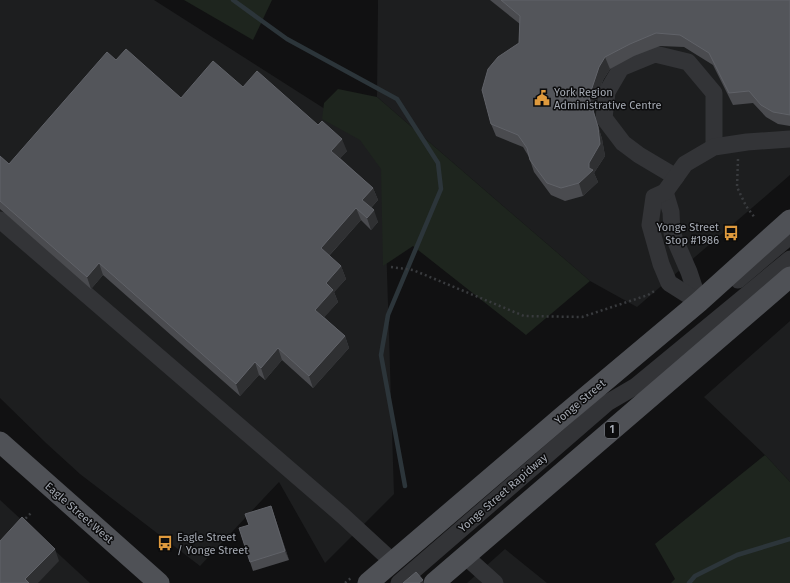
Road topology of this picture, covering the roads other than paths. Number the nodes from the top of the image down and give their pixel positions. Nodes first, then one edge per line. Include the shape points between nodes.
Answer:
1 (790, 139) edge
2 (714, 147) junction
3 (676, 177) junction
4 (665, 192) junction
5 (0, 220) edge
6 (790, 220) edge
7 (790, 236) edge
8 (790, 259) edge
9 (790, 277) edge
10 (699, 302) junction
11 (607, 403) junction
12 (0, 442) edge
13 (465, 556) junction
14 (392, 562) junction
15 (159, 583) edge
16 (368, 583) edge
17 (399, 583) edge
18 (434, 583) edge
19 (495, 583) edge

1 - 2 lane
2 - 3 lane via 685,164
2 - 3 lane via 714,93 688,62 655,54 621,68 607,92 604,118 623,143
3 - 4 lane
4 - 10 lane via 671,212 672,233
4 - 10 lane via 654,197 650,225 661,264 669,283
5 - 14 lane via 342,515
6 - 10 main road, Yonge Street
7 - 11 lane, Yonge Street Rapidway via 625,376
8 - 11 lane, Yonge Street Rapidway via 636,386
9 - 13 main road, 1
10 - 14 main road, Yonge Street
11 - 17 lane, Yonge Street Rapidway
12 - 15 main road, Eagle Street West
13 - 18 main road, 1
13 - 19 lane
14 - 16 main road, Yonge Street

